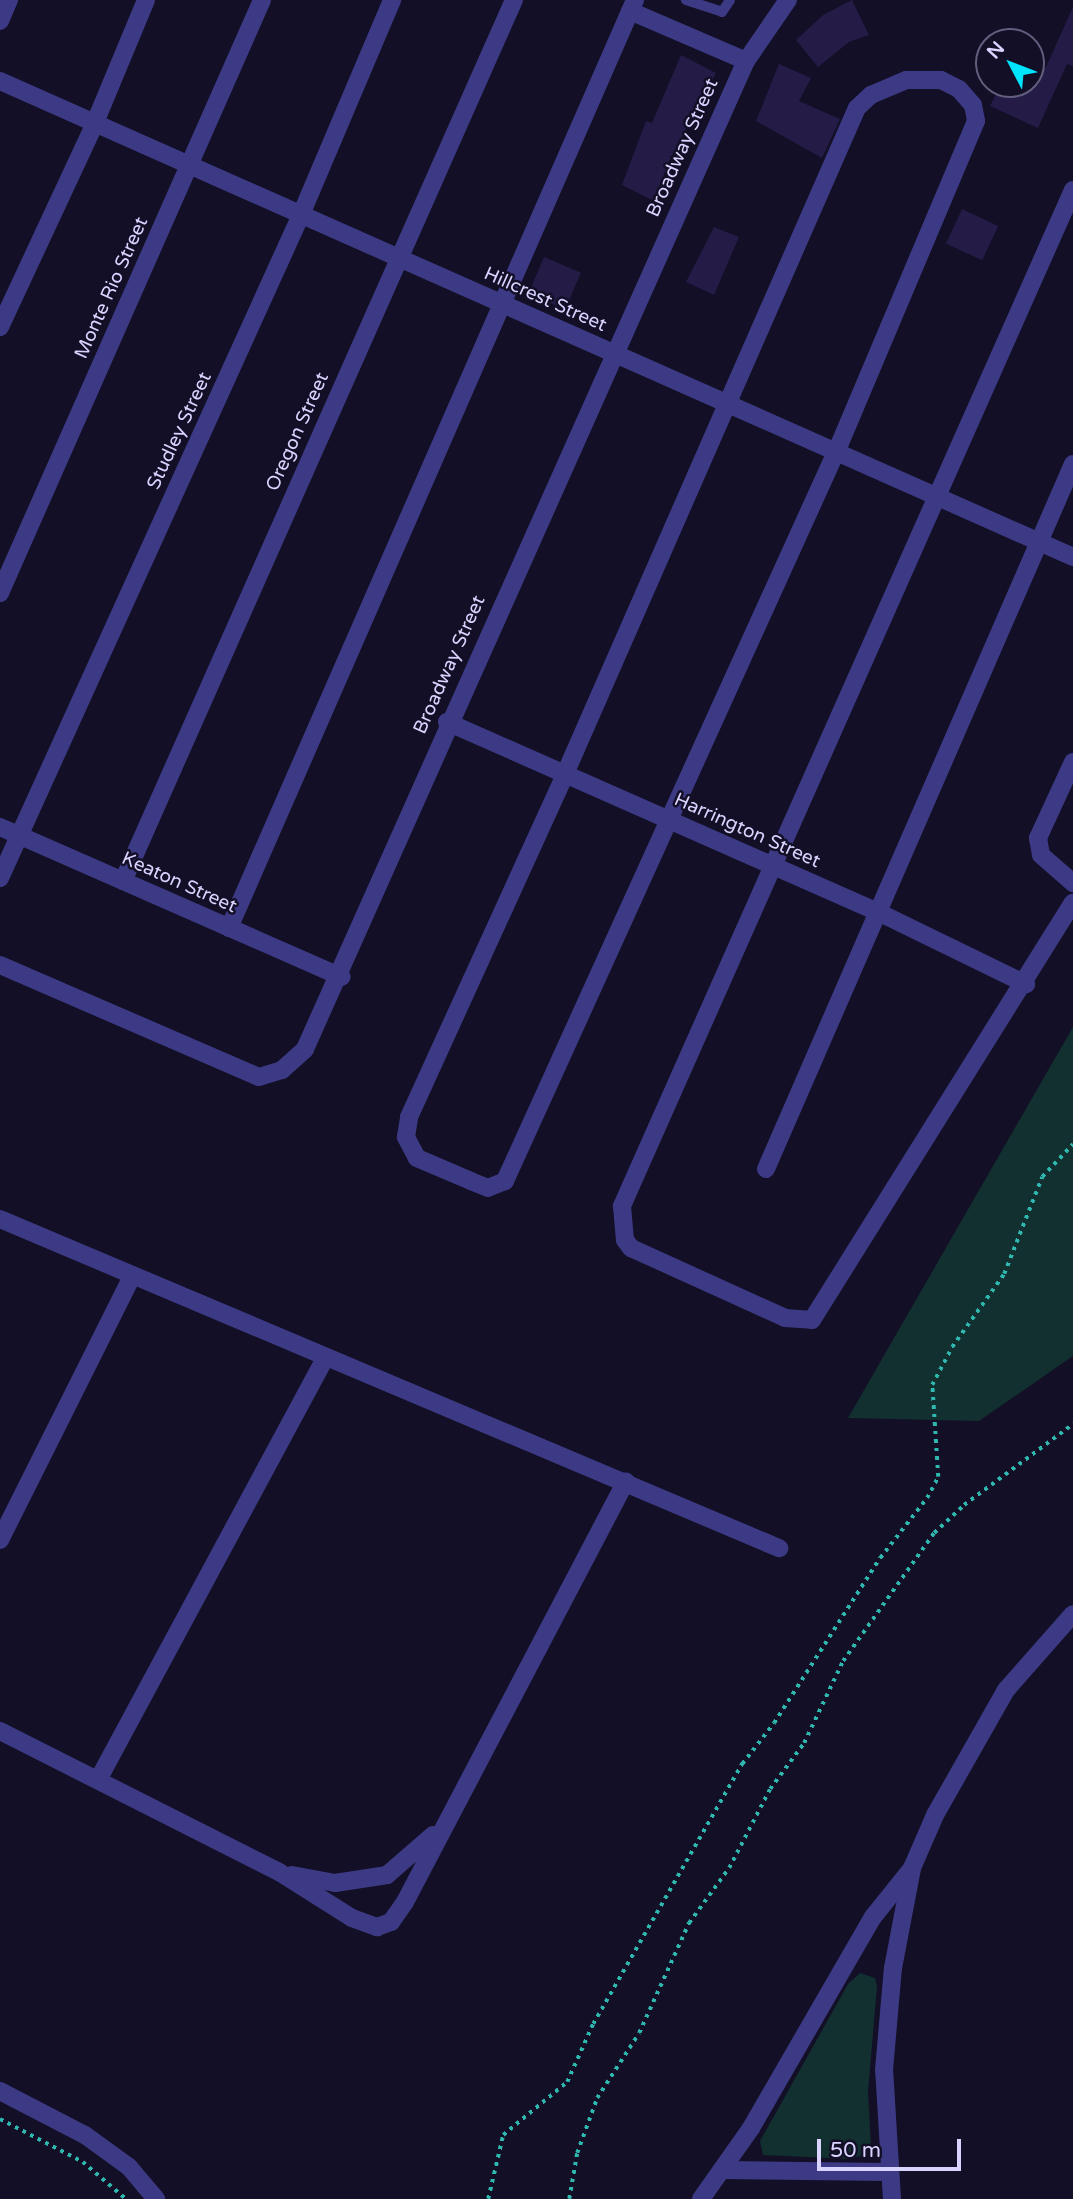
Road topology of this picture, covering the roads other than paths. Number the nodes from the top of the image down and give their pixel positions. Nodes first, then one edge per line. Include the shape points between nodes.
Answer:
1 (9, 0) edge
2 (146, 0) edge
3 (262, 0) edge
4 (392, 0) edge
5 (514, 0) edge
6 (686, 0) edge
7 (730, 0) edge
8 (788, 0) edge
9 (633, 6) edge
10 (0, 21) edge
11 (746, 61) junction
12 (0, 81) edge
13 (94, 125) junction
14 (190, 165) junction
15 (1073, 190) edge
16 (300, 217) junction
17 (398, 257) junction
18 (503, 304) junction
19 (0, 327) edge
20 (614, 353) junction
21 (729, 404) junction
22 (836, 452) junction
23 (1073, 464) edge
24 (938, 498) junction
25 (1038, 542) junction
26 (1073, 557) edge
27 (0, 593) edge
28 (447, 722) junction
29 (1073, 762) edge
30 (565, 774) junction
31 (669, 819) junction
32 (0, 827) edge
33 (18, 835) junction
34 (775, 867) junction
35 (0, 878) edge
36 (123, 881) junction
37 (1073, 883) edge
38 (1073, 903) edge
39 (876, 911) junction
40 (229, 928) junction
41 (0, 965) edge
42 (341, 977) junction
43 (1026, 984) junction
44 (766, 1169) dead end
45 (0, 1219) edge
46 (132, 1276) junction
47 (325, 1358) junction
48 (626, 1481) junction
49 (0, 1540) edge
50 (779, 1548) dead end
51 (1073, 1614) edge
52 (0, 1731) edge
53 (98, 1780) junction
54 (450, 1816) junction
55 (912, 1868) junction
56 (279, 1872) junction
57 (0, 2091) edge
58 (725, 2170) junction
59 (888, 2172) junction
60 (156, 2199) edge
61 (701, 2199) edge
62 (892, 2199) edge

1 - 10 street
2 - 13 street
3 - 14 street, Monte Rio Street
4 - 16 street, Studley Street
5 - 17 street, Oregon Street
6 - 7 lane via 722,12
8 - 11 street, Broadway Street
9 - 11 street
9 - 18 street
11 - 20 street, Broadway Street
12 - 13 street, Hillcrest Street
13 - 14 street, Hillcrest Street
13 - 19 street
14 - 16 street, Hillcrest Street
14 - 27 street, Monte Rio Street
15 - 24 street
16 - 17 street, Hillcrest Street
16 - 33 street, Studley Street
17 - 18 street, Hillcrest Street
17 - 36 street, Oregon Street
18 - 20 street, Hillcrest Street
18 - 40 street
20 - 21 street, Hillcrest Street
20 - 28 street, Broadway Street
21 - 22 street, Hillcrest Street
21 - 22 street via 857,108 871,95 906,80 942,80 959,89 973,105 976,121
21 - 30 street
22 - 24 street, Hillcrest Street
22 - 31 street
23 - 25 street
24 - 25 street, Hillcrest Street
24 - 34 street
25 - 26 street, Hillcrest Street
25 - 39 street
28 - 30 street, Harrington Street
28 - 42 street, Broadway Street
29 - 37 street via 1038,838 1041,855
30 - 31 street, Harrington Street
30 - 31 street via 409,1117 406,1137 417,1158 488,1188 505,1181
31 - 34 street, Harrington Street
32 - 33 street, Keaton Street
33 - 35 street, Studley Street
33 - 36 street, Keaton Street
34 - 39 street, Harrington Street
34 - 43 street via 622,1206 621,1227 631,1248 785,1318 813,1320
36 - 40 street, Keaton Street
38 - 43 street
39 - 43 street, Harrington Street
39 - 44 street
40 - 42 street, Keaton Street
41 - 42 street, Broadway Street via 259,1077 282,1070 305,1049
45 - 46 street
46 - 47 street
46 - 49 street
47 - 48 street
47 - 53 street
48 - 50 street
48 - 54 street
51 - 55 street via 1006,1690 935,1815
52 - 53 street
53 - 56 street
54 - 56 street via 420,1850 387,1875 335,1883
54 - 56 street via 405,1902 391,1922 377,1927 352,1918
55 - 58 street via 873,1917
55 - 59 street via 886,2042
57 - 60 street via 85,2135 129,2167
58 - 59 street
58 - 61 street
59 - 62 street

